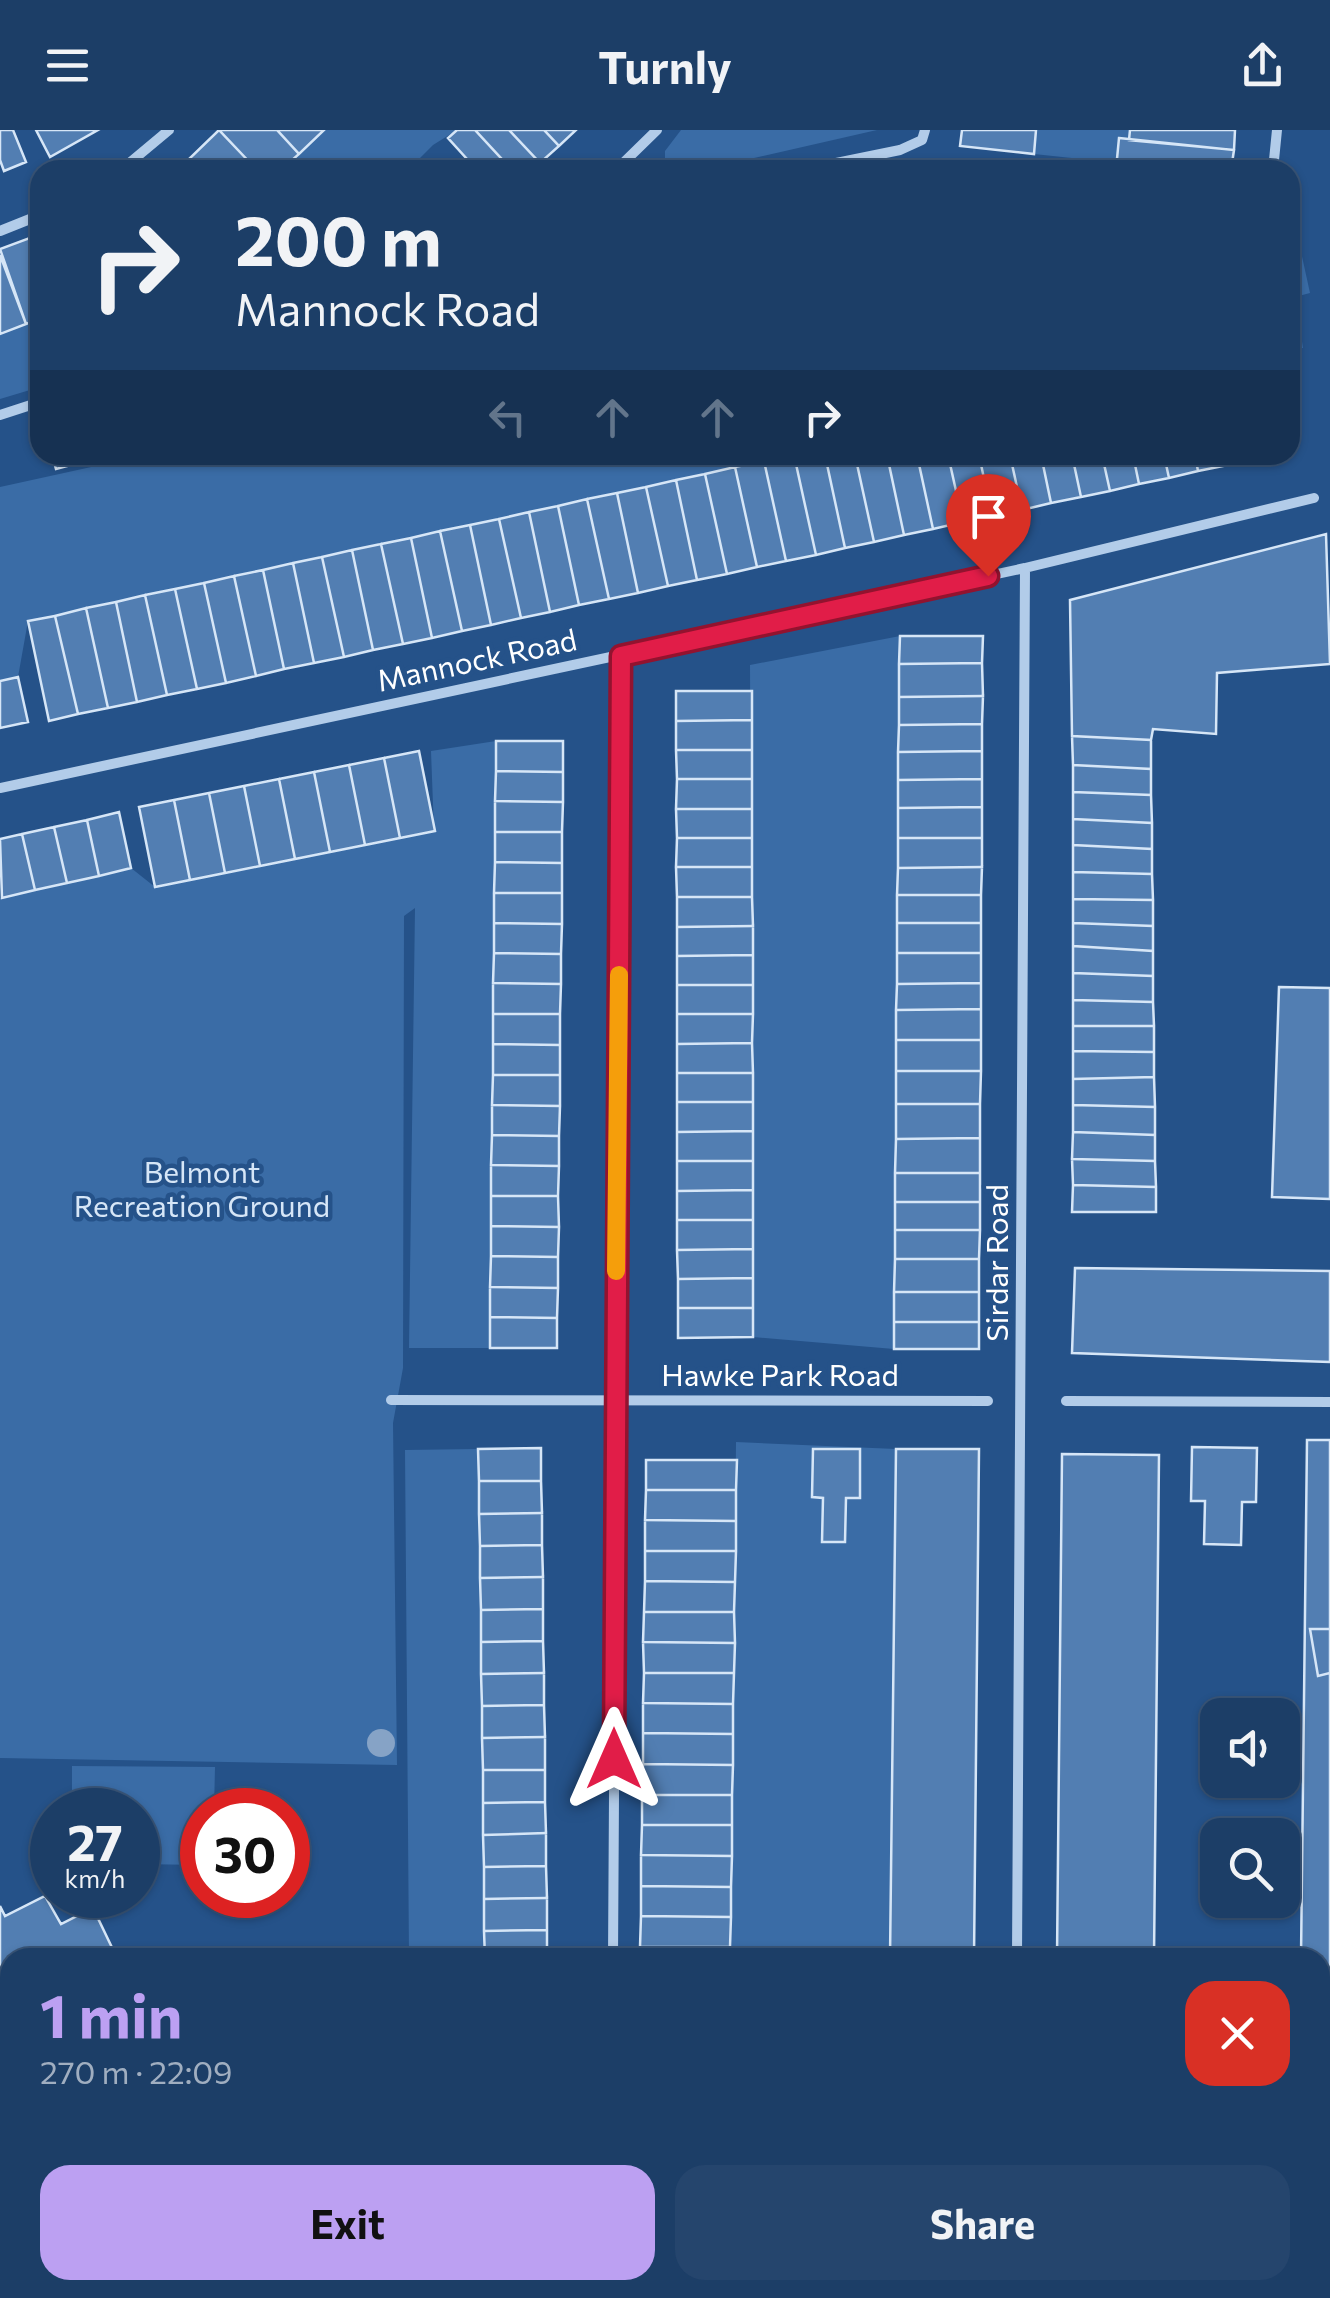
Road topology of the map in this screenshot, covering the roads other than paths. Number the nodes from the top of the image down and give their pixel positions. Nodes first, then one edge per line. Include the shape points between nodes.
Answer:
1 (169, 130) edge
2 (657, 130) edge
3 (925, 130) edge
4 (1278, 130) edge
5 (133, 160) edge
6 (626, 160) edge
7 (851, 160) edge
8 (1274, 160) edge
9 (30, 219) edge
10 (0, 232) edge
11 (30, 405) edge
12 (0, 415) edge
13 (1314, 498) dead end
14 (1025, 568) junction
15 (621, 656) junction
16 (0, 788) edge
17 (391, 1400) dead end
18 (616, 1401) junction
19 (988, 1401) dead end
20 (1066, 1401) dead end
21 (1330, 1402) edge
22 (613, 1948) edge
23 (1017, 1948) edge

1 - 5 street
2 - 6 street
3 - 7 street via 922,140 900,150
4 - 8 street
9 - 10 street
11 - 12 street
13 - 14 street, Mannock Road
14 - 15 street, Mannock Road
14 - 23 street, Sirdar Road
15 - 16 street, Mannock Road
15 - 18 street
17 - 18 street, Hawke Park Road
18 - 19 street, Hawke Park Road
18 - 22 street
20 - 21 street

